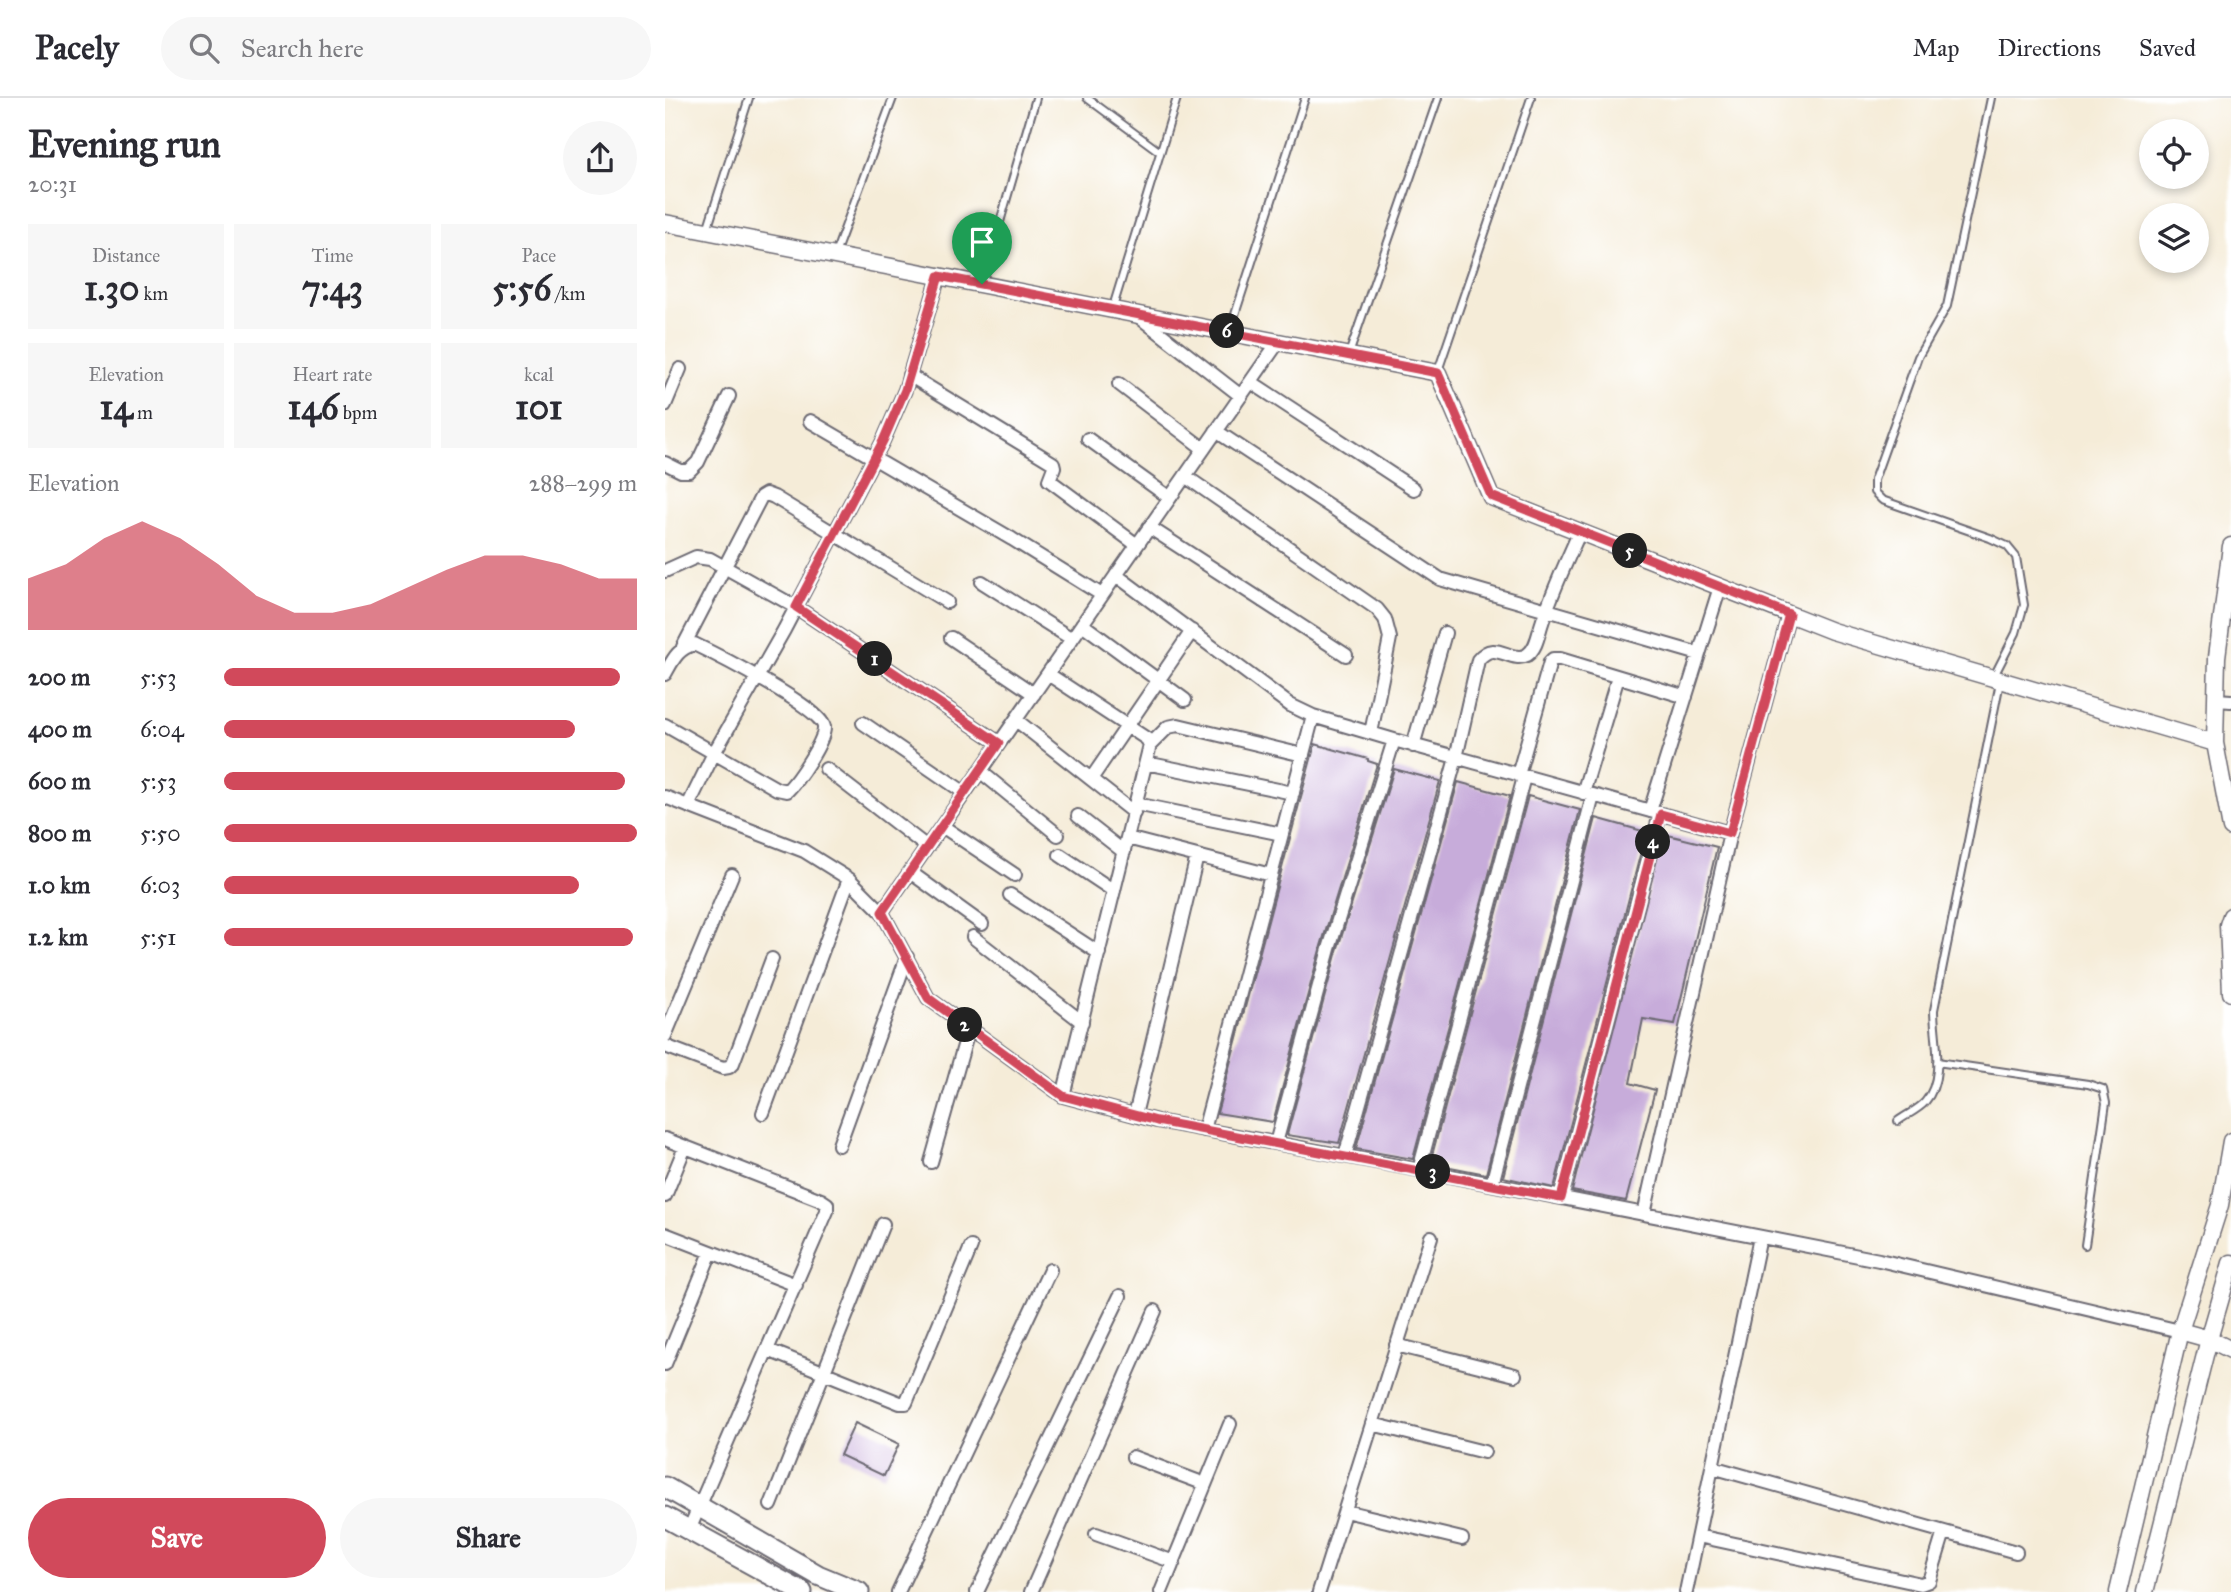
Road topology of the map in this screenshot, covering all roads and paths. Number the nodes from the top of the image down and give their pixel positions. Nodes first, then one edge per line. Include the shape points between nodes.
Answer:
1 (749, 98) edge
2 (893, 98) edge
3 (1035, 98) edge
4 (1087, 98) edge
5 (1177, 98) edge
6 (1305, 98) edge
7 (1438, 98) edge
8 (1531, 98) edge
9 (1991, 98) edge
10 (1160, 152) junction
11 (665, 223) edge
12 (706, 232) junction
13 (834, 257) junction
14 (939, 276) junction
15 (982, 284) junction
16 (1112, 309) junction
17 (1135, 314) junction
18 (1230, 332) junction
19 (1279, 341) junction
20 (1349, 355) junction
21 (680, 369) dead end
22 (1438, 373) junction
23 (909, 375) junction
24 (1251, 382) junction
25 (1119, 384) dead end
26 (729, 396) dead end
27 (1241, 396) junction
28 (665, 405) edge
29 (810, 421) dead end
30 (1216, 432) junction
31 (1088, 439) dead end
32 (1204, 449) junction
33 (874, 458) junction
34 (665, 463) edge
35 (1185, 476) junction
36 (1415, 489) dead end
37 (1170, 498) junction
38 (1149, 527) junction
39 (1580, 531) junction
40 (835, 533) junction
41 (1137, 544) junction
42 (2231, 546) edge
43 (725, 567) junction
44 (665, 571) edge
45 (1116, 575) junction
46 (982, 582) dead end
47 (1720, 587) junction
48 (1102, 596) junction
49 (947, 602) dead end
50 (796, 607) junction
51 (1546, 608) junction
52 (1789, 614) junction
53 (1082, 624) junction
54 (1192, 631) junction
55 (1445, 633) dead end
56 (951, 638) dead end
57 (1072, 639) junction
58 (683, 647) junction
59 (1699, 654) junction
60 (1346, 655) dead end
61 (665, 674) edge
62 (1048, 674) junction
63 (757, 677) junction
64 (1618, 677) junction
65 (1997, 679) junction
66 (1158, 680) junction
67 (1034, 694) junction
68 (1686, 697) junction
69 (1185, 700) dead end
70 (2224, 701) edge
71 (1313, 716) junction
72 (1016, 720) junction
73 (863, 723) dead end
74 (665, 725) edge
75 (1128, 726) junction
76 (1371, 733) junction
77 (1394, 740) junction
78 (999, 743) junction
79 (2215, 743) junction
80 (1150, 745) junction
81 (1413, 746) junction
82 (714, 753) junction
83 (1303, 755) junction
84 (1456, 758) junction
85 (1146, 763) junction
86 (826, 769) dead end
87 (980, 771) junction
88 (1521, 776) junction
89 (1091, 779) junction
90 (965, 793) junction
91 (1293, 793) junction
92 (1588, 794) junction
93 (665, 797) edge
94 (688, 806) junction
95 (1135, 808) junction
96 (1655, 813) junction
97 (1078, 816) dead end
98 (942, 826) junction
99 (2231, 828) edge
100 (1730, 833) junction
101 (1058, 835) dead end
102 (1282, 835) junction
103 (1127, 838) junction
104 (927, 848) junction
105 (1124, 852) junction
106 (1060, 855) dead end
107 (1197, 856) junction
108 (910, 872) junction
109 (731, 875) dead end
110 (1015, 875) dead end
111 (1271, 875) junction
112 (849, 880) junction
113 (1114, 891) junction
114 (1010, 895) dead end
115 (882, 912) junction
116 (2231, 916) edge
117 (982, 924) dead end
118 (973, 937) dead end
119 (1099, 953) junction
120 (907, 957) junction
121 (772, 959) dead end
122 (2231, 993) edge
123 (1082, 1022) junction
124 (969, 1028) junction
125 (665, 1036) edge
126 (665, 1046) edge
127 (1937, 1062) junction
128 (1063, 1096) junction
129 (763, 1114) dead end
130 (1135, 1115) junction
131 (1898, 1121) dead end
132 (1204, 1130) junction
133 (665, 1139) edge
134 (2231, 1141) edge
135 (1276, 1143) junction
136 (839, 1145) dead end
137 (685, 1147) junction
138 (1345, 1156) junction
139 (931, 1162) dead end
140 (1419, 1170) junction
141 (1492, 1184) junction
142 (665, 1196) edge
143 (1561, 1198) junction
144 (1644, 1214) junction
145 (883, 1224) dead end
146 (665, 1234) edge
147 (1431, 1237) dead end
148 (1759, 1237) junction
149 (2085, 1245) dead end
150 (971, 1247) dead end
151 (711, 1252) junction
152 (2231, 1263) edge
153 (1050, 1270) dead end
154 (796, 1285) junction
155 (1120, 1296) dead end
156 (1155, 1311) dead end
157 (2180, 1331) junction
158 (2209, 1339) junction
159 (1397, 1345) junction
160 (768, 1350) junction
161 (2231, 1350) edge
162 (665, 1364) edge
163 (824, 1373) junction
164 (1515, 1375) dead end
165 (1230, 1424) dead end
166 (1372, 1424) junction
167 (1484, 1452) dead end
168 (1133, 1457) dead end
169 (1712, 1467) junction
170 (1205, 1484) junction
171 (665, 1486) edge
172 (771, 1505) dead end
173 (701, 1507) junction
174 (1345, 1511) junction
175 (665, 1517) edge
176 (689, 1530) junction
177 (1944, 1532) junction
178 (1096, 1534) dead end
179 (1697, 1536) junction
180 (1462, 1539) dead end
181 (2016, 1552) dead end
182 (1174, 1562) junction
183 (1324, 1591) edge
184 (802, 1592) edge
185 (859, 1592) edge
186 (898, 1592) edge
187 (977, 1592) edge
188 (1031, 1592) edge
189 (1161, 1592) edge
190 (1686, 1592) edge
191 (2118, 1592) edge
192 (2145, 1592) edge

1 - 12 lane
2 - 13 lane
3 - 15 lane
4 - 10 lane
5 - 10 lane
6 - 18 lane
7 - 20 lane
8 - 22 lane
9 - 65 lane via 1947,306 1918,357 1874,480 1874,492 1882,500 1990,538 2007,546 2016,557 2024,605
10 - 16 lane
11 - 12 street
12 - 13 street
13 - 14 street
14 - 15 street
14 - 23 street
15 - 16 street
16 - 17 street
17 - 18 street
17 - 27 street
18 - 19 street
19 - 20 street
19 - 24 street
20 - 22 street
21 - 28 street
22 - 39 street via 1491,496
23 - 33 street
23 - 41 street via 1053,463 1049,480
24 - 27 street
24 - 36 street
25 - 32 street
26 - 34 street via 698,462 689,471
27 - 30 street
29 - 33 street
30 - 32 street
30 - 51 street via 1440,579
31 - 37 street
32 - 35 street
33 - 40 street
33 - 48 street
35 - 37 street
35 - 76 street via 1385,619 1390,638
37 - 38 street
38 - 41 street
38 - 60 street
39 - 47 street
39 - 51 street
40 - 43 street via 766,494
40 - 49 street
40 - 50 street
41 - 45 street
42 - 70 street via 2217,657
43 - 44 street via 695,557
43 - 50 street
43 - 58 street
45 - 48 street
45 - 54 street
46 - 57 street
47 - 52 street
47 - 59 street
48 - 53 street
50 - 63 street
50 - 78 street
51 - 59 street
51 - 84 street via 1529,653 1522,657 1492,650 1478,660
52 - 65 street
52 - 100 street
53 - 57 street
53 - 66 street
54 - 66 street
54 - 71 street via 1290,705
55 - 81 street
56 - 67 street
57 - 62 street
58 - 61 street
58 - 63 street via 694,644
59 - 68 street
62 - 67 street
62 - 75 street
63 - 82 street
63 - 82 street via 821,719 822,738 787,791
64 - 68 street
64 - 88 street via 1553,659
64 - 92 street
65 - 79 street
65 - 127 lane via 1934,1010
66 - 69 street
66 - 75 street
67 - 72 street
68 - 96 street
70 - 79 street
71 - 76 street
71 - 83 street
72 - 78 street
72 - 89 street
73 - 90 street
74 - 82 street
75 - 80 street
75 - 89 street
76 - 77 street
77 - 81 street
77 - 135 street via 1329,949
78 - 87 street
79 - 99 street
80 - 83 street via 1168,727 1178,725
80 - 85 street
81 - 84 street
82 - 94 street
83 - 91 street
84 - 88 street
84 - 138 street
85 - 91 street
85 - 95 street
86 - 104 street
87 - 90 street
87 - 101 street
88 - 92 street
88 - 140 street
89 - 95 street
90 - 98 street
91 - 102 street
92 - 96 street
92 - 141 street
93 - 94 street
94 - 112 street via 804,851
95 - 102 street
95 - 103 street
96 - 100 street
96 - 143 street
97 - 105 street
98 - 104 street
98 - 110 street
100 - 144 street
102 - 111 street
103 - 105 street
103 - 107 street
104 - 108 street
105 - 113 street
106 - 113 street
107 - 111 street
107 - 130 street
108 - 115 street
108 - 117 street
109 - 125 street
111 - 132 street
112 - 115 street
112 - 129 street
113 - 119 street
114 - 119 street
115 - 120 street
116 - 122 street
118 - 123 street
119 - 123 street
120 - 124 street via 928,998
120 - 136 street
121 - 126 street via 729,1067
123 - 128 street
124 - 128 street
124 - 139 street
127 - 131 lane via 1934,1086 1925,1102
127 - 149 lane via 2103,1089 2106,1103
128 - 130 street
130 - 132 street
132 - 135 street
133 - 137 street
134 - 157 street via 2220,1205
135 - 138 street
137 - 142 street
137 - 154 street via 827,1204
138 - 140 street
140 - 141 street
141 - 143 street
143 - 144 street
144 - 148 street
145 - 163 street
146 - 151 street
147 - 159 street
148 - 157 street via 1879,1260
148 - 169 street
150 - 163 street via 907,1403
151 - 154 street
151 - 162 street
152 - 158 street
153 - 186 street
154 - 160 street
155 - 187 street
156 - 188 street
157 - 158 street
157 - 191 street
158 - 161 street
158 - 192 street
159 - 164 street
159 - 166 street
160 - 163 street
160 - 173 street
163 - 172 street
165 - 170 street
166 - 167 street
166 - 174 street
168 - 170 street
169 - 177 street
169 - 179 street
170 - 182 street
171 - 173 main road
173 - 176 street
173 - 185 main road via 818,1575
174 - 180 street
174 - 183 street
175 - 176 main road
176 - 184 main road
177 - 179 street via 1929,1581 1921,1584
177 - 181 street
178 - 182 street
179 - 190 street
182 - 189 street

